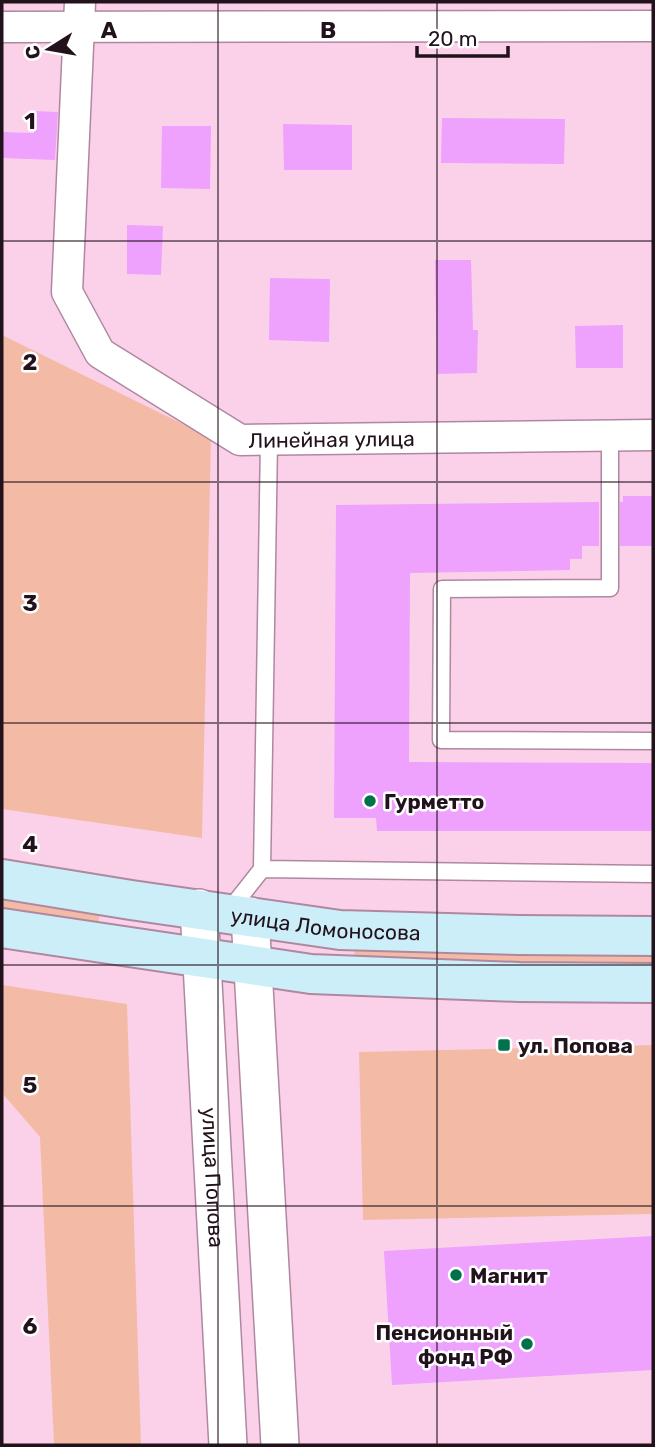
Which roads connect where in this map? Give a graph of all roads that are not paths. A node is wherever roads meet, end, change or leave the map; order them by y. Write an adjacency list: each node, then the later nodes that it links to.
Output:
1 (79, 15): 2 (street); 3 (street); 6 (street, Линейная улица)
2 (653, 26)
3 (2, 27)
4 (653, 435): 5 (street, Линейная улица)
5 (610, 436): 6 (street, Линейная улица); 7 (lane)
6 (270, 441): 8 (lane)
7 (653, 741)
8 (262, 869): 9 (lane); 11 (lane)
9 (653, 874)
10 (2, 878): 11 (main road, улица Ломоносова)
11 (226, 912): 13 (main road, улица Ломоносова); 14 (street, улица Попова); 15 (street)
12 (2, 928): 14 (main road)
13 (653, 936)
14 (202, 959): 15 (main road); 17 (street, улица Попова)
15 (254, 966): 16 (main road); 18 (street)
16 (653, 983)
17 (228, 1445)
18 (280, 1445)

